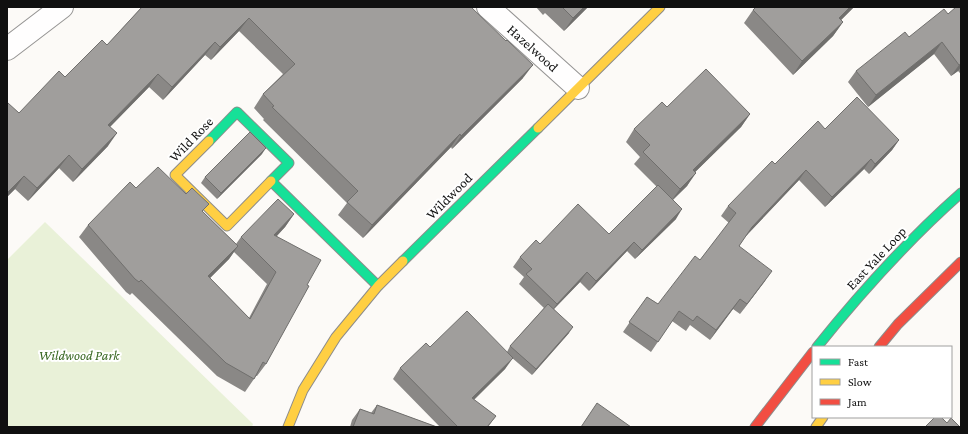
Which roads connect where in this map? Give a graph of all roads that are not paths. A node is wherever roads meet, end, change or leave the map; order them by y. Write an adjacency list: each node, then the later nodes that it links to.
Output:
1 (62, 7): 4 (street)
2 (488, 7): 5 (street, Hazelwood)
3 (660, 7): 5 (street, Wildwood)
4 (7, 49)
5 (578, 88): 9 (street, Wildwood)
6 (271, 181): 6 (street, Wild Rose); 9 (street)
7 (961, 193): 10 (street, East Yale Loop)
8 (961, 262): 11 (street)
9 (378, 286): 14 (street, Wildwood)
10 (818, 346)
11 (880, 346)
12 (812, 353): 15 (street)
13 (823, 418): 16 (street)
14 (288, 427)
15 (755, 427)
16 (816, 427)

